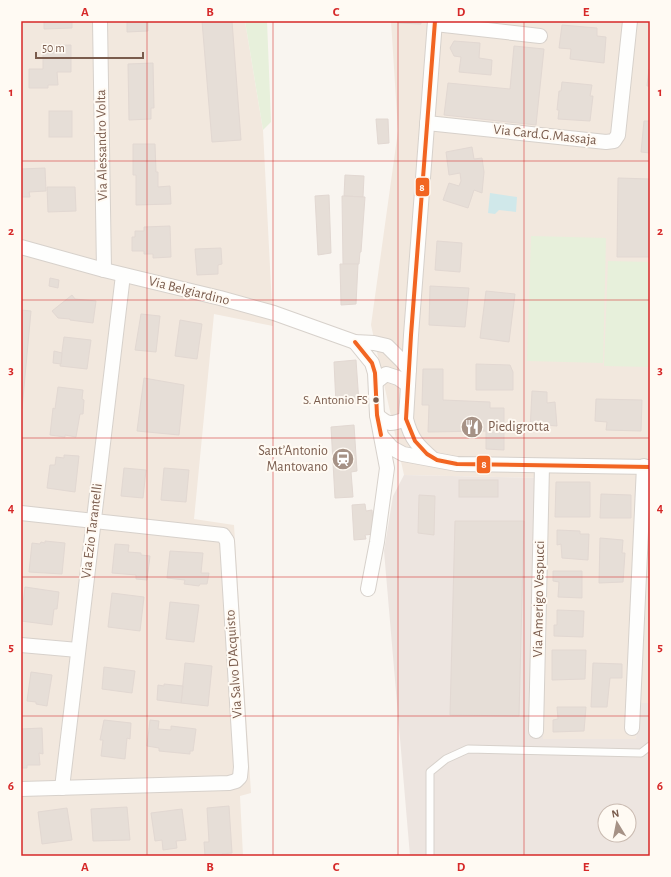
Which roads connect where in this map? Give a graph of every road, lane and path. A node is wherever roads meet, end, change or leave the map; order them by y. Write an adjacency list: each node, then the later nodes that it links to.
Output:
1 (100, 21): 7 (street, Via Alessandro Volta)
2 (630, 21): 5 (street, Via Card.G.Massaja)
3 (435, 22): 4 (street); 5 (street)
4 (540, 36)
5 (427, 123): 9 (street)
6 (21, 247): 7 (street, Via Belgiardino)
7 (104, 270): 8 (street, Via Belgiardino)
8 (123, 275): 10 (street, Via Belgiardino); 25 (street, Via Ezio Tarantelli)
9 (411, 335): 11 (street); 12 (street)
10 (354, 342): 11 (street); 13 (street)
11 (392, 351): 12 (street); 13 (street)
12 (409, 370): 14 (street)
13 (376, 382): 14 (street); 15 (street)
14 (408, 385): 16 (street)
15 (377, 415): 16 (street); 17 (street)
16 (406, 419): 18 (street)
17 (382, 437): 19 (street); 23 (street)
18 (414, 439): 19 (street); 20 (street)
19 (403, 454): 20 (street); 23 (street)
20 (433, 459): 21 (street)
21 (542, 466): 22 (street); 30 (street, Via Amerigo Vespucci)
22 (647, 467): 29 (street)
23 (387, 468): 26 (street)
24 (21, 513): 25 (street, Via Salvo D'Acquisto)
25 (94, 520): 28 (street, Via Ezio Tarantelli); 32 (street, Via Salvo D'Acquisto)
26 (368, 589)
27 (21, 645): 28 (street)
28 (78, 650): 32 (street, Via Ezio Tarantelli)
29 (632, 728)
30 (536, 731)
31 (650, 746): 34 (lane)
32 (62, 788): 33 (street, Via Salvo D'Acquisto)
33 (21, 789)
34 (430, 856)

